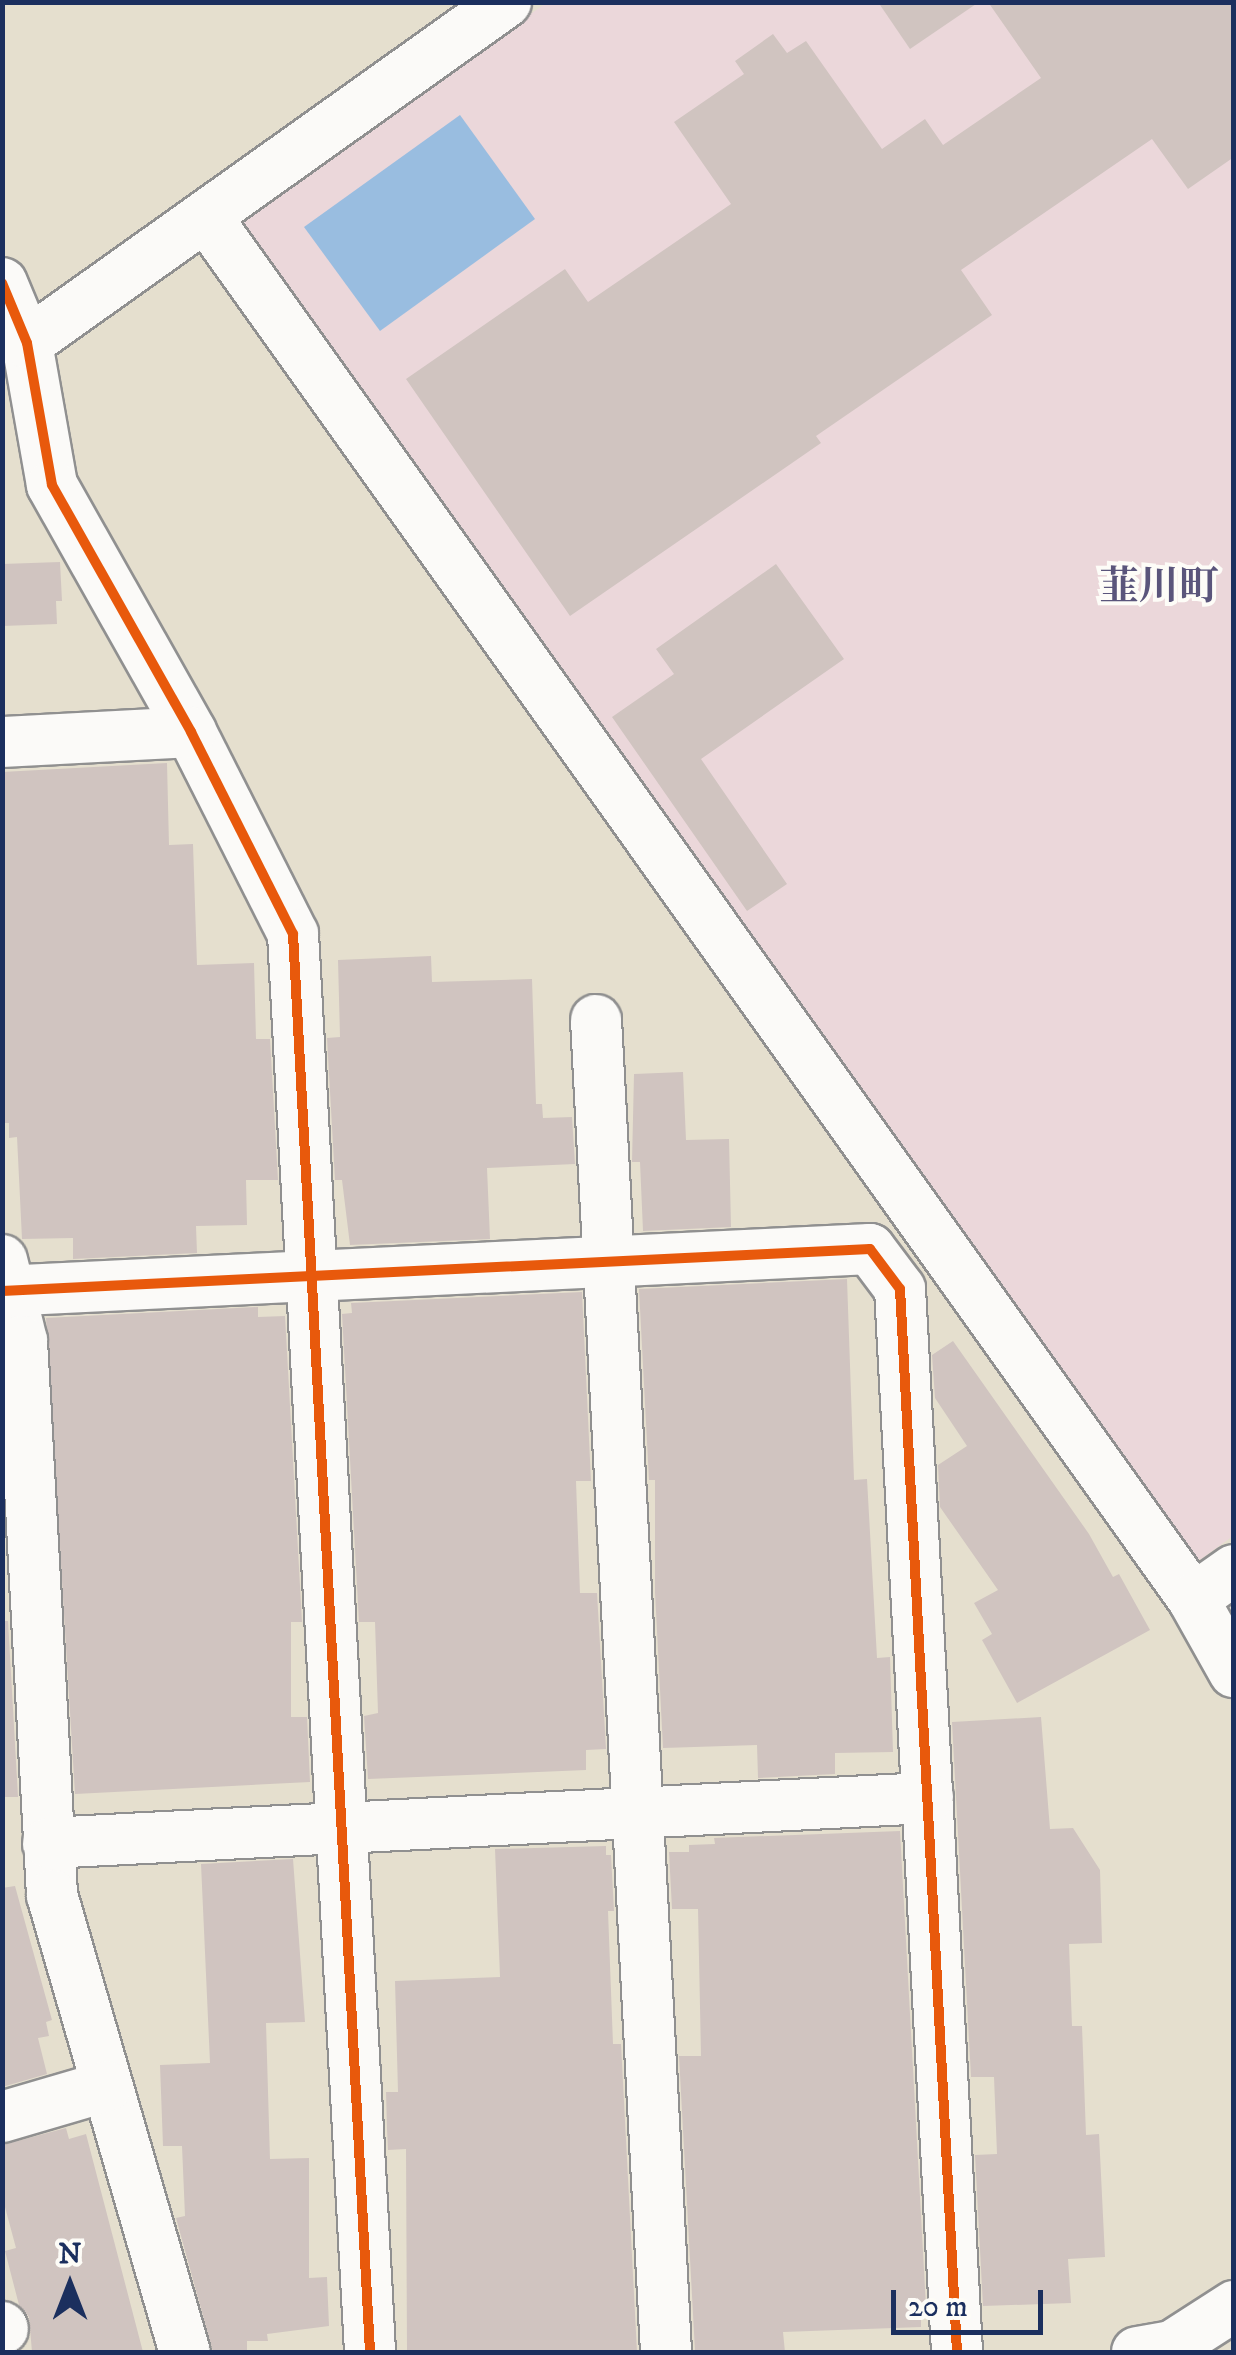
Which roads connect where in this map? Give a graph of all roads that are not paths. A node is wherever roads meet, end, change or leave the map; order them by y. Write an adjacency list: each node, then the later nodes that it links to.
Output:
1 (506, 2): 2 (street)
2 (206, 218): 4 (street); 12 (street)
3 (2, 284): 4 (street)
4 (27, 343): 5 (street)
5 (192, 732): 6 (street); 9 (street)
6 (2, 742)
7 (596, 1020): 8 (street)
8 (608, 1261): 9 (street); 14 (street); 15 (street)
9 (312, 1276): 10 (street); 16 (street)
10 (5, 1281): 17 (street)
11 (1234, 1570): 12 (street)
12 (1193, 1600): 13 (street)
13 (1234, 1672)
14 (928, 1798): 15 (street); 24 (street)
15 (638, 1812): 16 (street); 23 (street)
16 (341, 1828): 17 (street); 22 (street)
17 (48, 1843): 18 (street)
18 (106, 2086): 19 (street); 21 (street)
19 (2, 2117)
20 (1234, 2306): 25 (street)
21 (185, 2352)
22 (370, 2352)
23 (666, 2352)
24 (958, 2352)
25 (1137, 2352)

